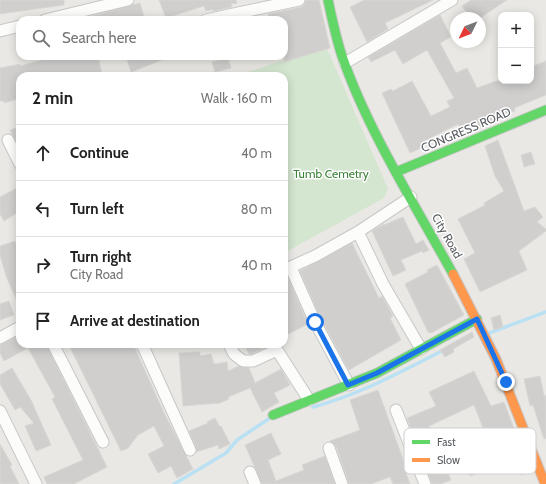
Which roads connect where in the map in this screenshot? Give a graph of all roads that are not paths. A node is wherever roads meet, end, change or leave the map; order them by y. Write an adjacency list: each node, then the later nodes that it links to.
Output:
1 (128, 0): 5 (street)
2 (299, 0): 6 (street)
3 (328, 0): 9 (main road, City Road)
4 (452, 0): 9 (street)
5 (62, 16)
6 (225, 16)
7 (16, 27): 8 (street)
8 (0, 31)
9 (345, 63): 13 (main road, City Road)
10 (546, 110): 13 (main road, CONGRESS ROAD)
11 (8, 140): 12 (street)
12 (16, 156)
13 (396, 172): 14 (main road, City Road)
14 (411, 197): 15 (street); 17 (main road, City Road)
15 (358, 232): 16 (street); 23 (street)
16 (288, 269): 24 (street)
17 (477, 319): 23 (main road); 29 (main road, City Road)
18 (16, 329): 19 (street)
19 (0, 338)
20 (55, 348): 31 (street)
21 (144, 348): 33 (street)
22 (231, 348): 25 (street)
23 (421, 349): 24 (main road)
24 (348, 385): 25 (main road)
25 (310, 400): 28 (main road)
26 (396, 410): 30 (street)
27 (0, 411): 38 (street)
28 (273, 415)
29 (524, 428)
30 (404, 430)
31 (103, 442)
32 (329, 448): 40 (street)
33 (190, 450)
34 (536, 459): 37 (main road, City Road)
35 (250, 472): 39 (street)
36 (421, 474): 41 (street)
37 (544, 479)
38 (36, 484)
39 (254, 484)
40 (342, 484)
41 (425, 484)

